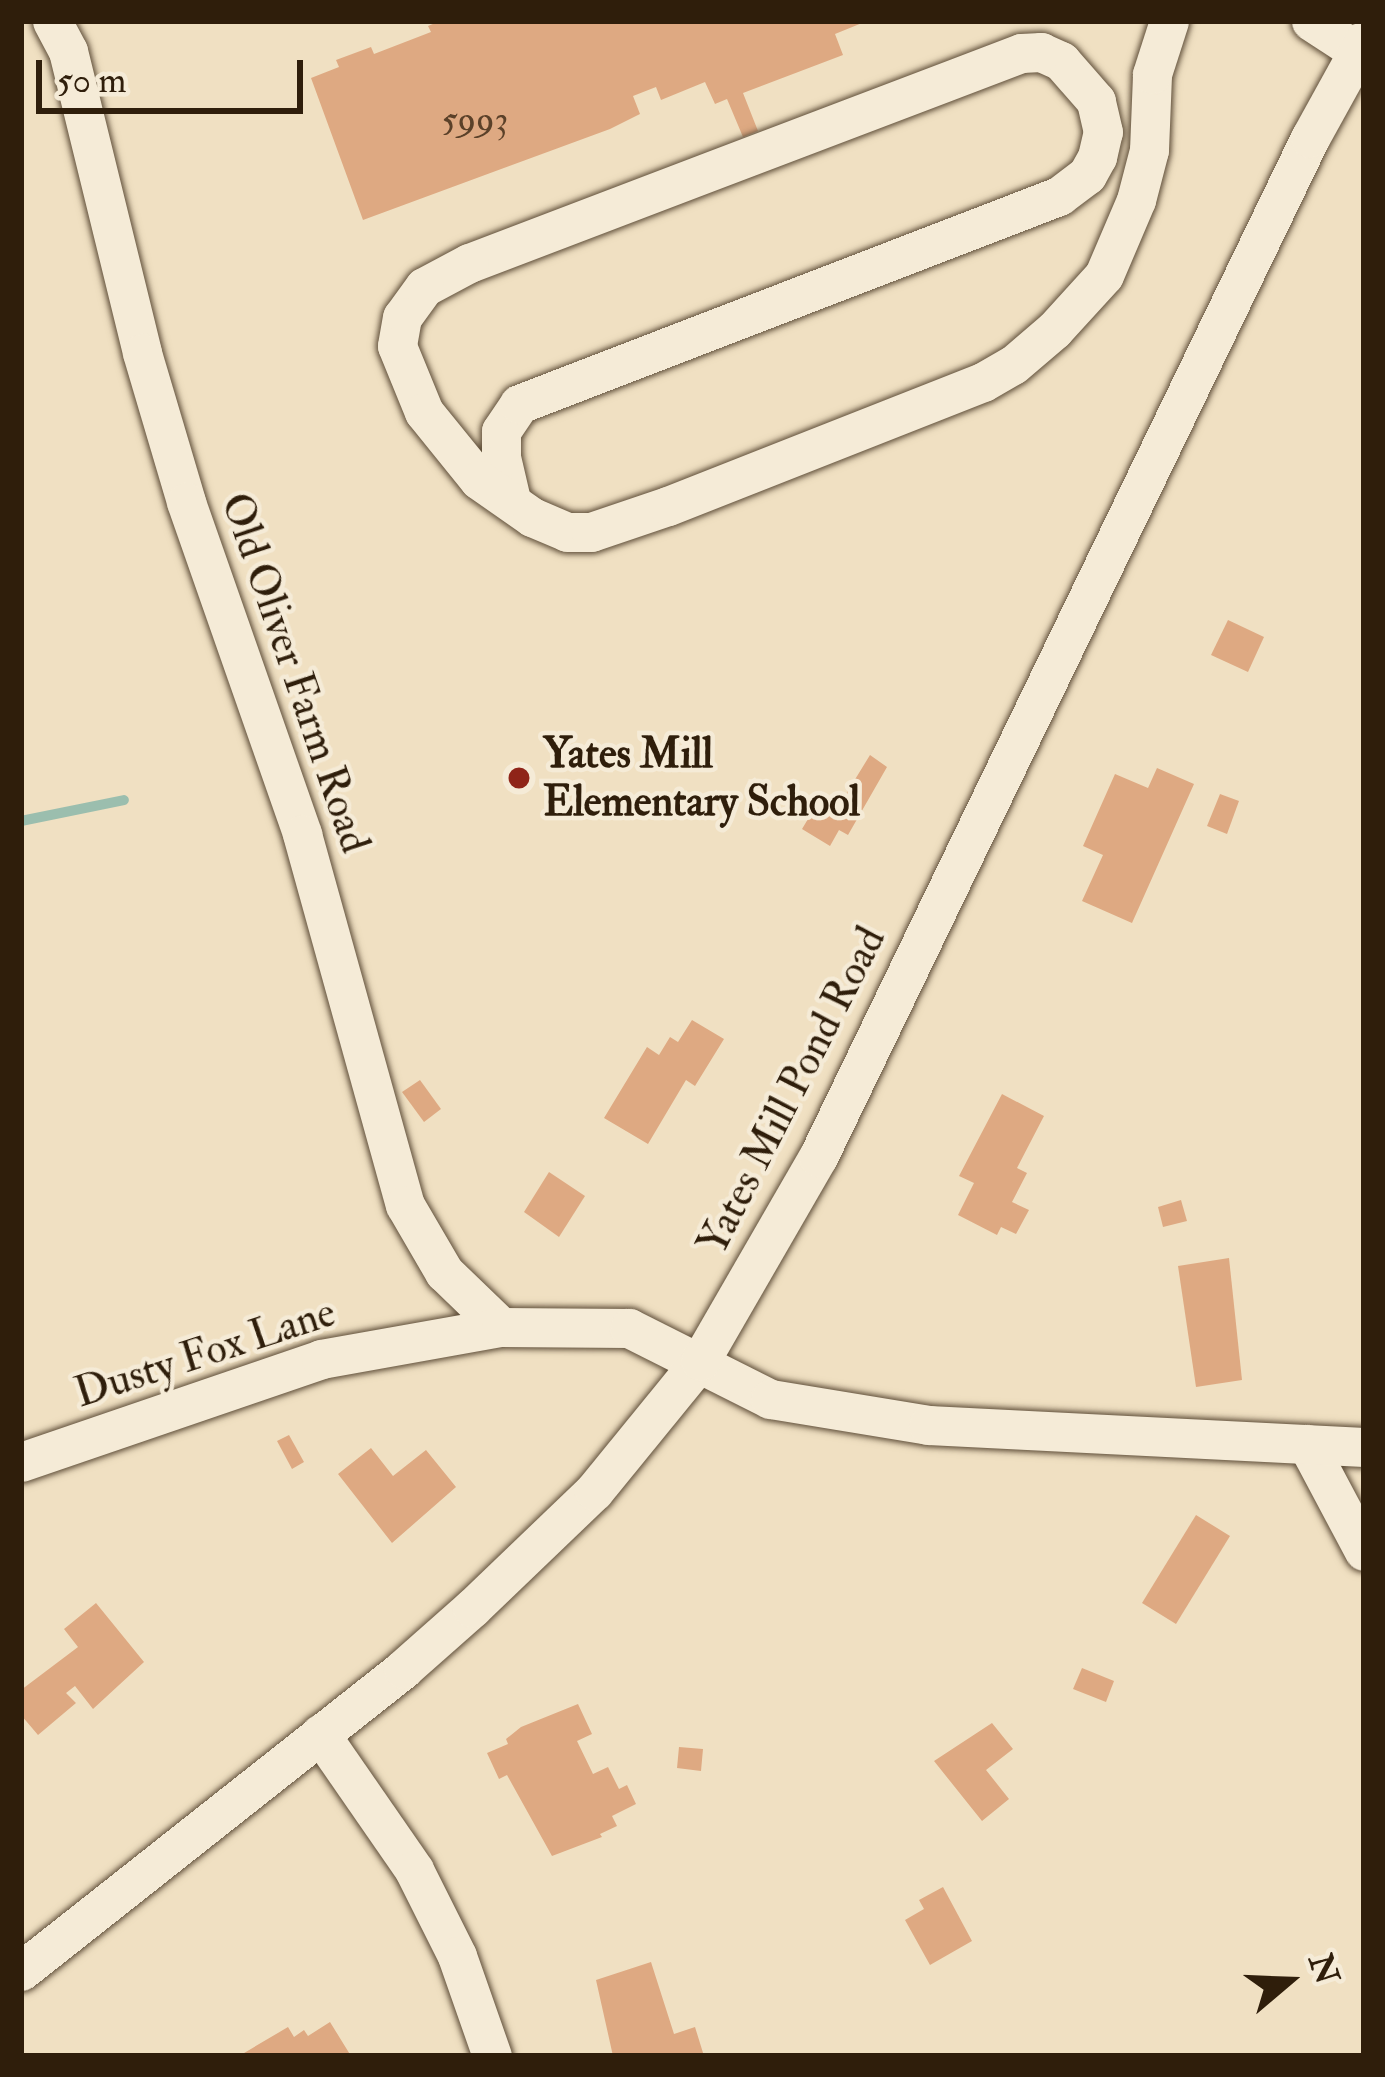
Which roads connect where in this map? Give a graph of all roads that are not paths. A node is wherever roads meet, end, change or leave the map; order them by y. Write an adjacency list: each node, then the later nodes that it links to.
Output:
1 (52, 21): 6 (street, Old Oliver Farm Road)
2 (1168, 21): 5 (street)
3 (1311, 21): 4 (street)
4 (1360, 45): 7 (street, Yates Mill Pond Road)
5 (512, 500): 5 (street)
6 (500, 1327): 7 (street, Dusty Fox Lane); 10 (street, Dusty Fox Lane)
7 (700, 1361): 8 (street, Dusty Fox Lane); 12 (street, Yates Mill Pond Road)
8 (1307, 1444): 9 (street, Dusty Fox Lane); 11 (street)
9 (1364, 1448)
10 (21, 1462)
11 (1364, 1551)
12 (320, 1734): 13 (street, Yates Mill Pond Road); 14 (street)
13 (21, 1971)
14 (492, 2056)

